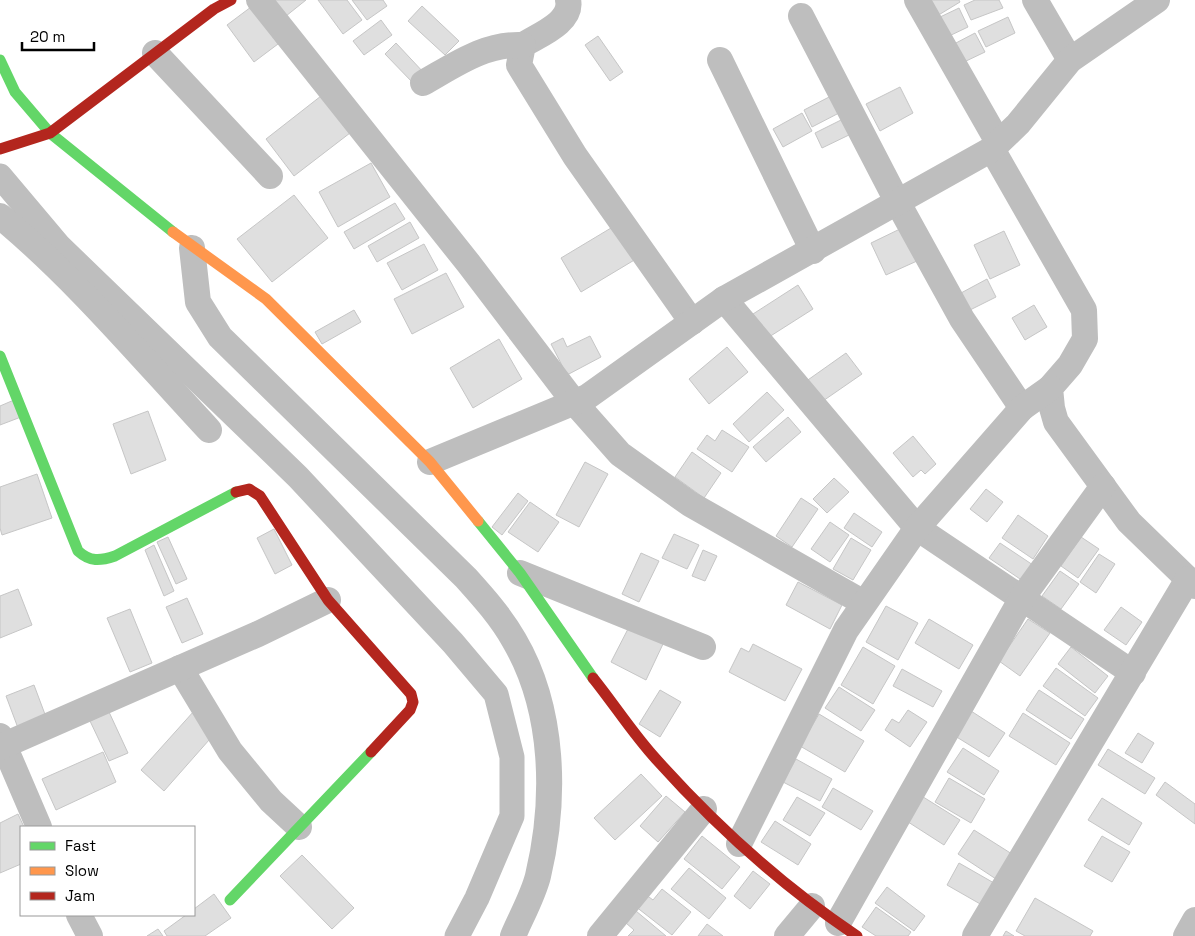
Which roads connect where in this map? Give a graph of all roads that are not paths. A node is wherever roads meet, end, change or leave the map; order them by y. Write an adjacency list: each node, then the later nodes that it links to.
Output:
1 (259, 0): 26 (street)
2 (568, 0): 8 (street)
3 (917, 0): 15 (street)
4 (1035, 0): 12 (street)
5 (1156, 0): 12 (street)
6 (217, 3): 9 (street)
7 (801, 16): 18 (street)
8 (523, 45): 13 (street); 23 (street)
9 (155, 53): 14 (street); 17 (street)
10 (0, 60): 14 (street)
11 (720, 60): 21 (street)
12 (1070, 60): 15 (street)
13 (423, 83)
14 (50, 134): 16 (street); 20 (street)
15 (995, 146): 18 (street); 25 (street)
16 (0, 149)
17 (270, 176)
18 (898, 203): 21 (street); 27 (street)
19 (0, 216): 28 (street)
20 (192, 248): 29 (street); 51 (street)
21 (813, 251): 22 (street)
22 (724, 299): 23 (street); 31 (street)
23 (692, 322): 26 (street)
24 (0, 356): 35 (street)
25 (1050, 388): 27 (street); 30 (street)
26 (574, 402): 29 (street); 36 (street)
27 (1022, 408): 31 (street)
28 (209, 430)
29 (430, 462): 32 (street)
30 (1103, 486): 33 (street); 34 (street)
31 (917, 528): 34 (street); 36 (street)
32 (520, 573): 37 (street); 41 (street)
33 (1192, 583): 39 (street)
34 (1022, 598): 39 (street); 49 (street)
35 (328, 600): 38 (street); 43 (street)
36 (864, 603): 44 (street)
37 (703, 648)
38 (180, 668): 40 (street); 43 (street)
39 (1133, 673): 54 (street)
40 (1, 743): 42 (street)
41 (704, 809): 44 (street); 52 (street)
42 (39, 826)
43 (299, 826): 45 (street)
44 (739, 844): 46 (street)
45 (230, 900)
46 (812, 906): 49 (street); 53 (street)
47 (80, 916): 50 (street)
48 (1195, 920): 55 (street)
49 (848, 929)
50 (90, 936)
51 (513, 936)
52 (600, 936)
53 (787, 936)
54 (975, 936)
55 (1186, 936)

